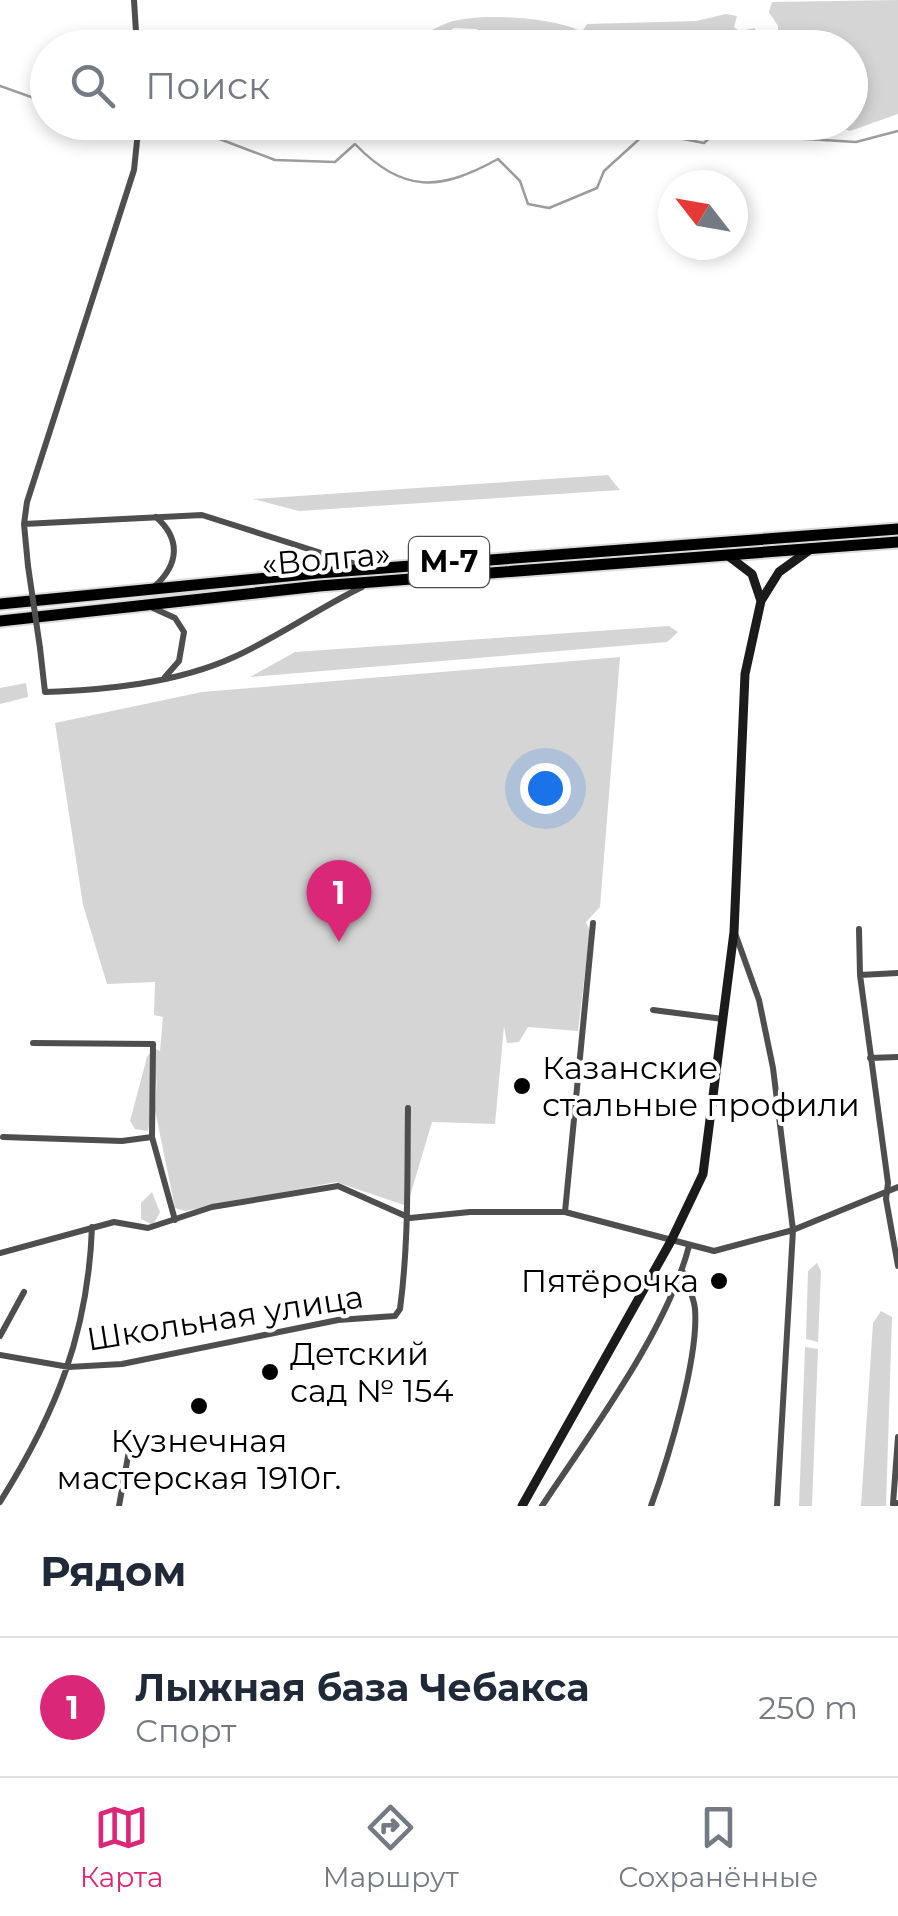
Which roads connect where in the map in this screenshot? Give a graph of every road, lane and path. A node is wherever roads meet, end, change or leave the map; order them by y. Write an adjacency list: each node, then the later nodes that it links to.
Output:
1 (134, 0): 2 (street)
2 (136, 30)
3 (137, 140): 5 (street)
4 (155, 516): 5 (street); 10 (street); 11 (street)
5 (24, 524): 16 (street, bridge)
6 (898, 529): 10 (highway, «Волга» / М-7)
7 (898, 542): 8 (highway, «Волга» / М-7)
8 (811, 550): 9 (highway, «Волга» / М-7); 12 (street)
9 (727, 555): 10 (highway, «Волга» / М-7); 12 (street)
10 (372, 575): 11 (highway, «Волга» / М-7); 14 (highway, «Волга» / М-7); 16 (street)
11 (153, 588): 13 (highway, «Волга» / М-7)
12 (761, 601): 19 (street)
13 (0, 604)
14 (142, 606): 15 (highway, «Волга» / М-7); 16 (street)
15 (0, 621)
16 (164, 679)
17 (593, 923): 32 (street)
18 (858, 929): 21 (street)
19 (734, 932): 23 (street); 36 (street)
20 (898, 973): 21 (street)
21 (860, 975): 26 (street)
22 (652, 1010): 23 (street)
23 (724, 1019): 37 (street)
24 (33, 1043): 29 (street)
25 (898, 1057): 26 (street)
26 (870, 1058): 31 (street)
27 (408, 1108): 33 (street)
28 (3, 1137): 29 (street)
29 (152, 1138): 34 (street)
30 (898, 1187): 31 (street)
31 (886, 1191): 36 (street); 39 (street)
32 (565, 1212): 33 (street); 37 (street)
33 (410, 1218): 34 (street); 46 (street, Школьная улица)
34 (174, 1220): 35 (street)
35 (92, 1226): 40 (street); 46 (street)
36 (792, 1230): 38 (street); 55 (street)
37 (672, 1241): 38 (street); 52 (street)
38 (690, 1246): 42 (street)
39 (898, 1250): 41 (street)
40 (0, 1253)
41 (898, 1266)
42 (683, 1271): 53 (street); 54 (street)
43 (24, 1292): 44 (street)
44 (0, 1336)
45 (0, 1355): 46 (street, Школьная улица)
46 (69, 1366): 49 (street)
47 (898, 1437): 50 (street)
48 (129, 1451): 51 (street)
49 (0, 1502)
50 (895, 1504)
51 (118, 1506)
52 (522, 1506)
53 (542, 1506)
54 (650, 1506)
55 (778, 1506)

